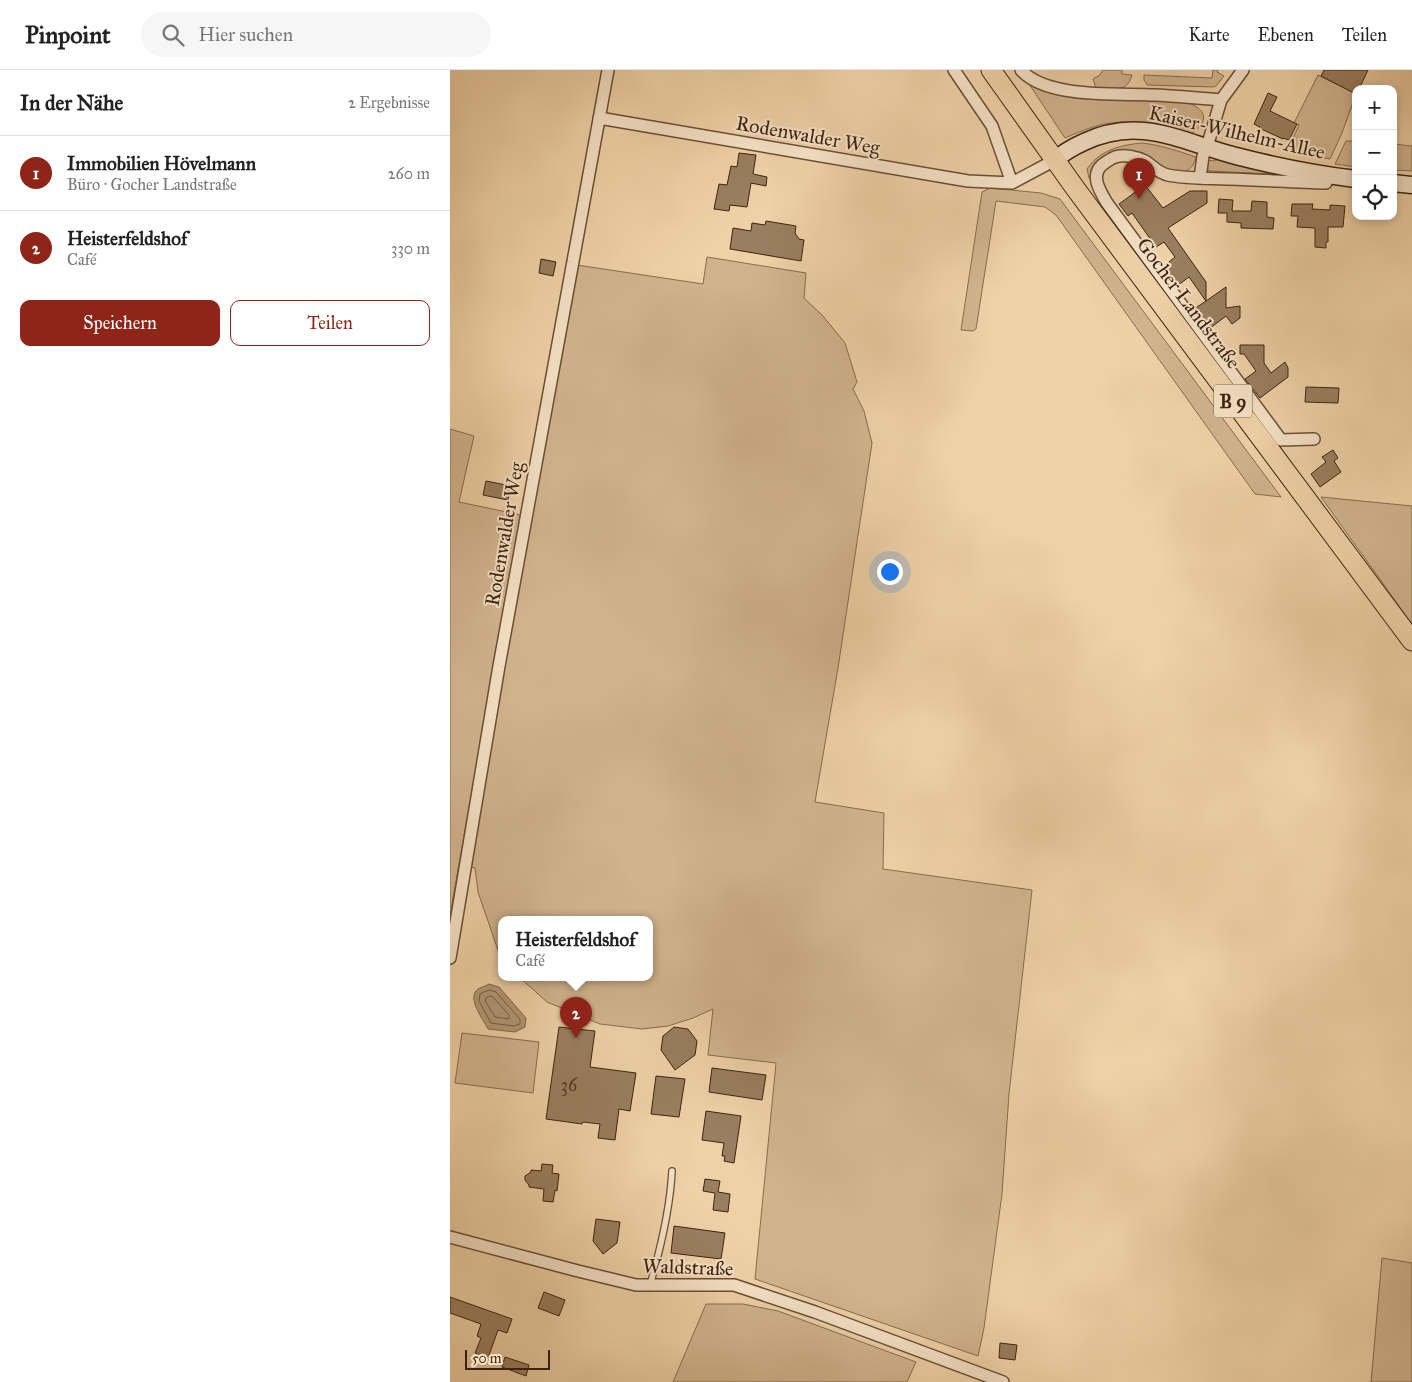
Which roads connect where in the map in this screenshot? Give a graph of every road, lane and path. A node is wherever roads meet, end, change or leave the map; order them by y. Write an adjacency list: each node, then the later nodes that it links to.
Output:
1 (608, 70): 7 (street, Rodenwalder Weg)
2 (954, 70): 12 (street)
3 (992, 70): 9 (main road, Gocher Landstraße / B 9)
4 (1021, 70): 6 (street)
5 (1243, 70): 6 (street)
6 (1220, 100): 8 (street)
7 (599, 118): 12 (street, Rodenwalder Weg); 18 (street, Rodenwalder Weg)
8 (1206, 147): 9 (street, Kaiser-Wilhelm-Allee); 10 (street); 11 (street, Kaiser-Wilhelm-Allee)
9 (1055, 160): 12 (street); 17 (main road, Gocher Landstraße / B 9)
10 (1200, 178): 13 (street, Gocher Landstraße); 16 (street, Gocher Landstraße)
11 (1352, 178)
12 (1012, 183)
13 (1326, 183)
14 (1397, 183): 15 (street)
15 (1412, 185)
16 (1314, 439)
17 (1412, 641)
18 (450, 958)
19 (672, 1171): 21 (lane)
20 (450, 1237): 21 (street, Waldstraße)
21 (650, 1285): 22 (street, Waldstraße)
22 (1003, 1382)

